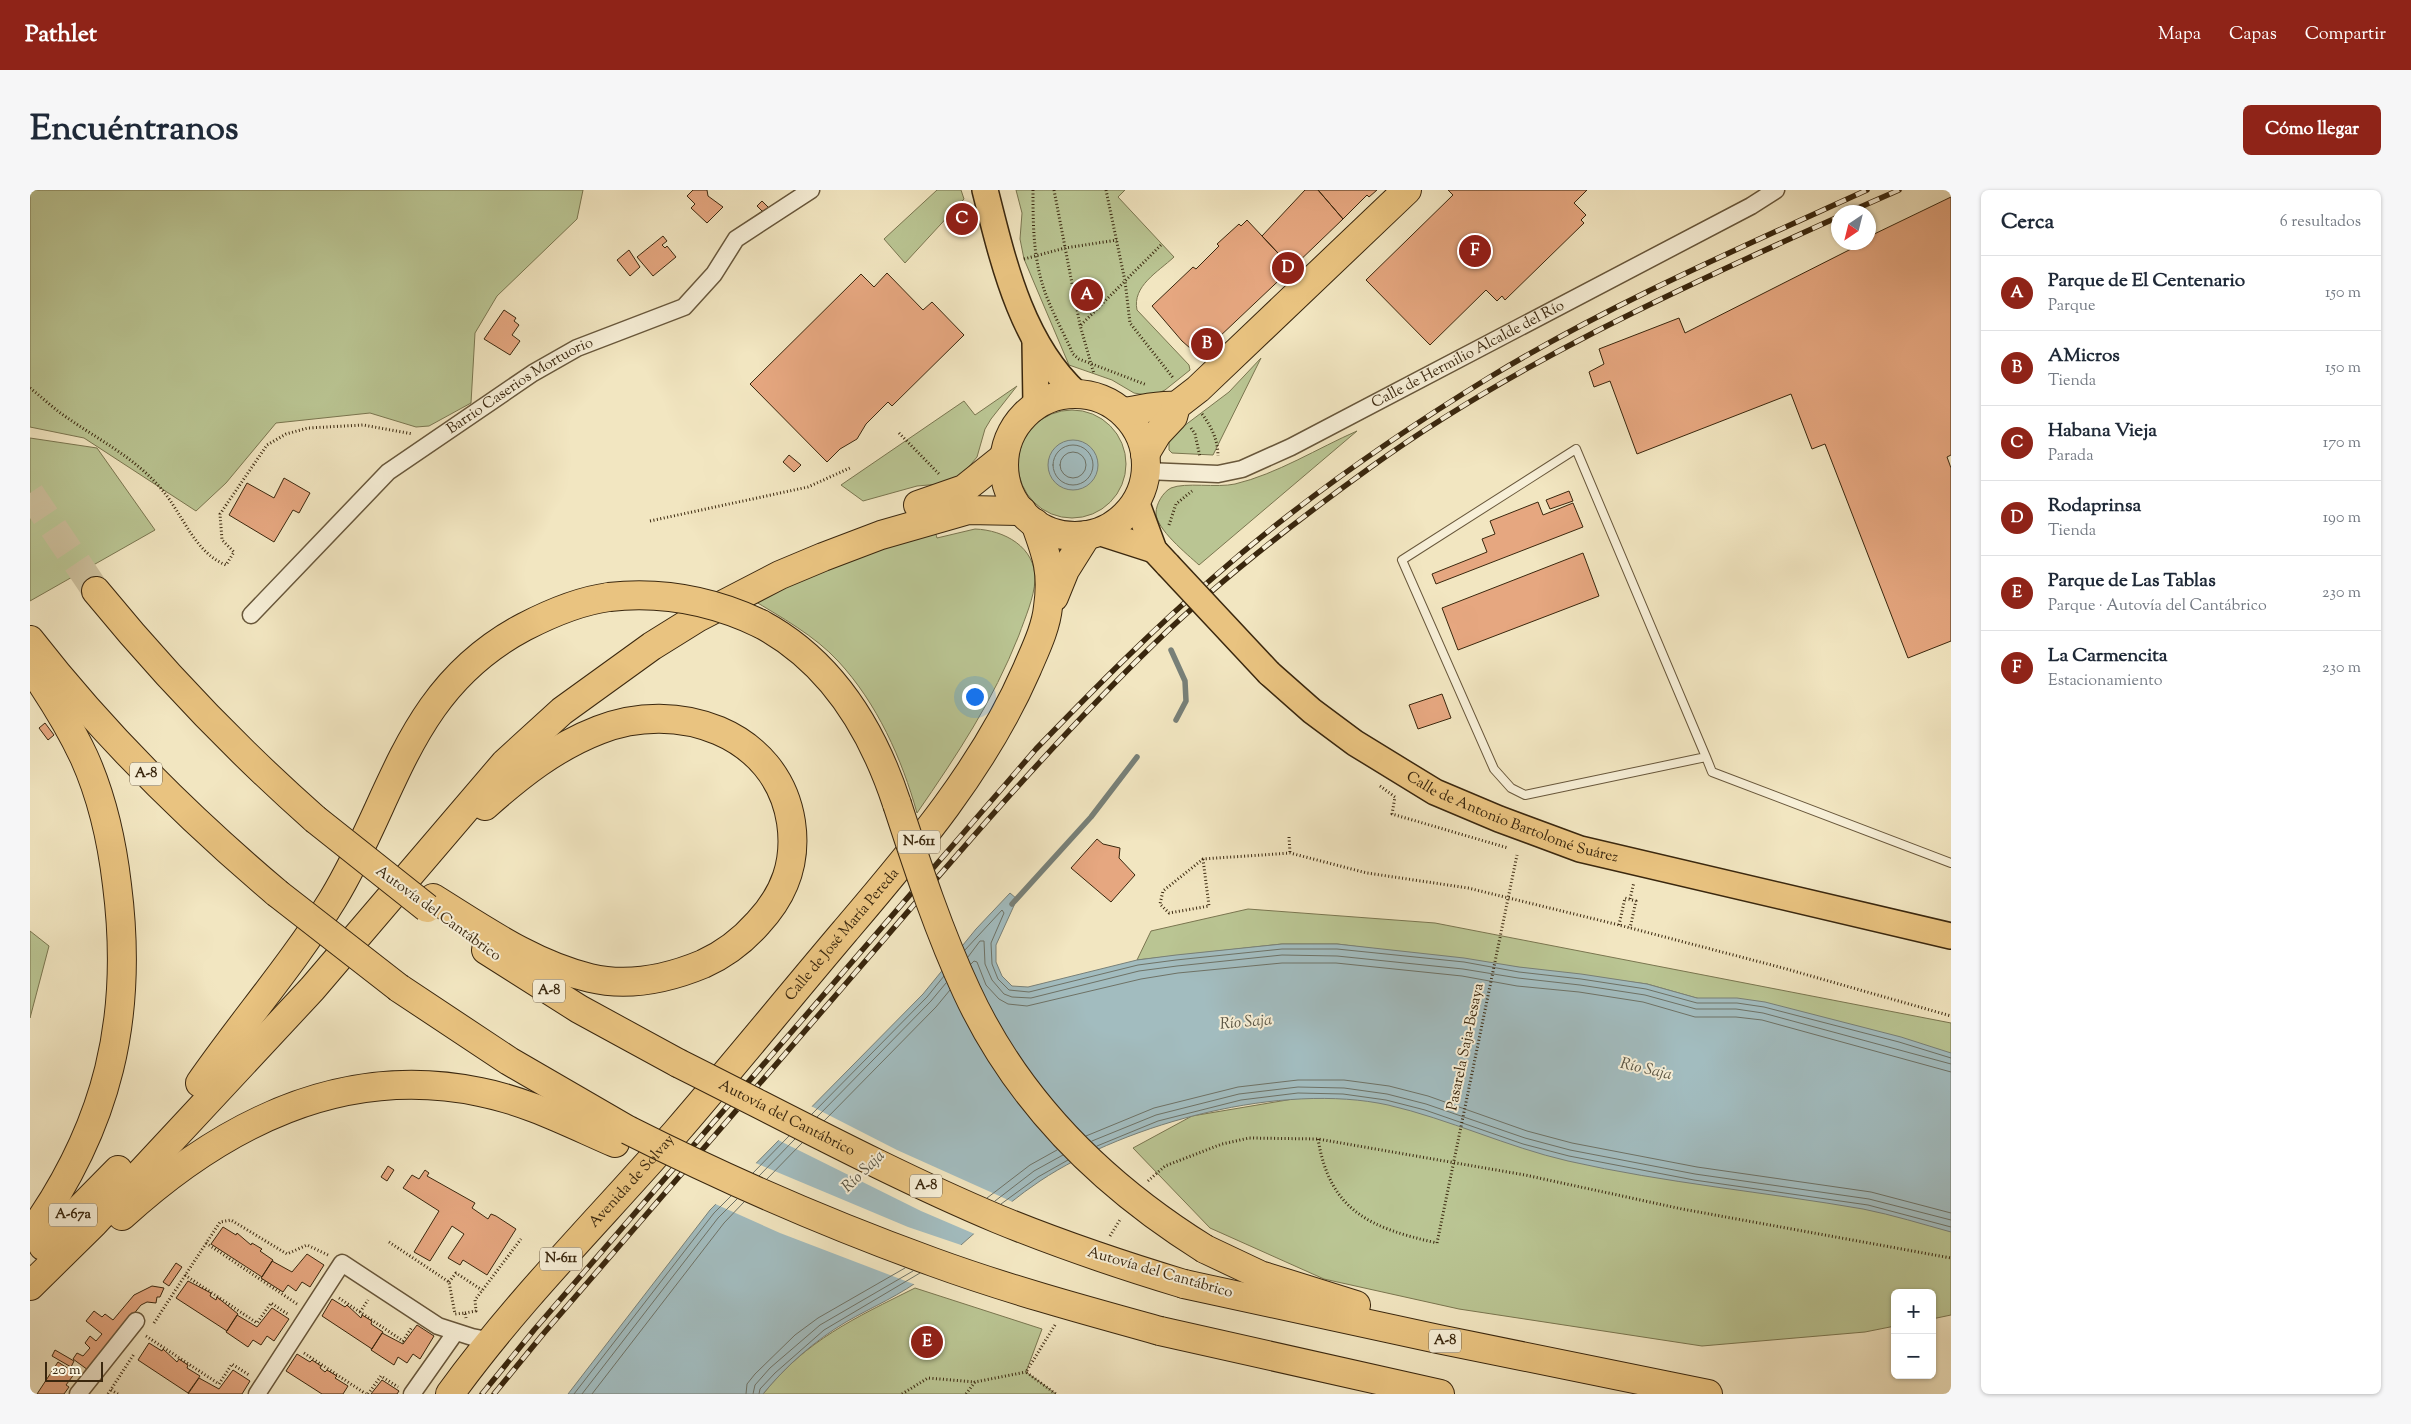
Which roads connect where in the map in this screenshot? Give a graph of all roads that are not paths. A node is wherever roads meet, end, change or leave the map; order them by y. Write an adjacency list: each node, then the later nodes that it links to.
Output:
1 (811, 190): 18 (street, Barrio Caserios Mortuorio)
2 (985, 190): 5 (main road)
3 (1407, 190): 7 (highway, N-611)
4 (1776, 190): 11 (street, Calle de Hermilio Alcalde del Río)
5 (1035, 342): 6 (main road); 8 (main road)
6 (1086, 384): 8 (highway, N-611); 9 (highway, N-611)
7 (1184, 400): 9 (highway); 11 (highway, N-611)
8 (1036, 405): 10 (highway, N-611)
9 (1122, 412): 11 (highway, N-611)
10 (1004, 457): 13 (highway, N-611); 26 (highway)
11 (1145, 462): 12 (highway, N-611)
12 (1136, 501): 14 (highway, N-611); 15 (main road, Calle de Antonio Bartolomé Suárez)
13 (1028, 517): 14 (highway); 17 (highway, Calle de José María Pereda / N-611); 23 (highway)
14 (1092, 533): 15 (main road, Calle de Antonio Bartolomé Suárez); 17 (highway, Calle de José María Pereda / N-611)
15 (1161, 558): 25 (main road, Calle de Antonio Bartolomé Suárez, bridge)
16 (96, 591): 24 (highway, Autovía del Cantábrico / A-8, bridge)
17 (1048, 608): 27 (highway, Calle de José María Pereda / N-611)
18 (251, 615)
19 (30, 640): 28 (highway, A-8, bridge)
20 (30, 666): 29 (highway)
21 (1706, 757): 21 (lane); 22 (lane)
22 (1951, 864)
23 (414, 871): 24 (highway); 31 (highway, A-67a)
24 (430, 903): 43 (highway, Autovía del Cantábrico / A-8, bridge)
25 (1951, 936)
26 (200, 1083): 30 (highway, A-67a); 44 (highway, bridge)
27 (678, 1130): 36 (highway, Avenida de Solvay / N-611)
28 (622, 1136): 32 (highway); 34 (highway, bridge)
29 (30, 1235)
30 (30, 1260)
31 (30, 1286)
32 (30, 1299)
33 (136, 1321): 39 (street)
34 (1160, 1331): 41 (highway); 42 (highway)
35 (456, 1333): 36 (street); 37 (street); 38 (street)
36 (492, 1341): 40 (highway, Avenida de Solvay / N-611)
37 (260, 1389)
38 (407, 1392)
39 (78, 1394)
40 (450, 1394)
41 (1359, 1394)
42 (1440, 1394)
43 (1708, 1394)
44 (1718, 1394)

